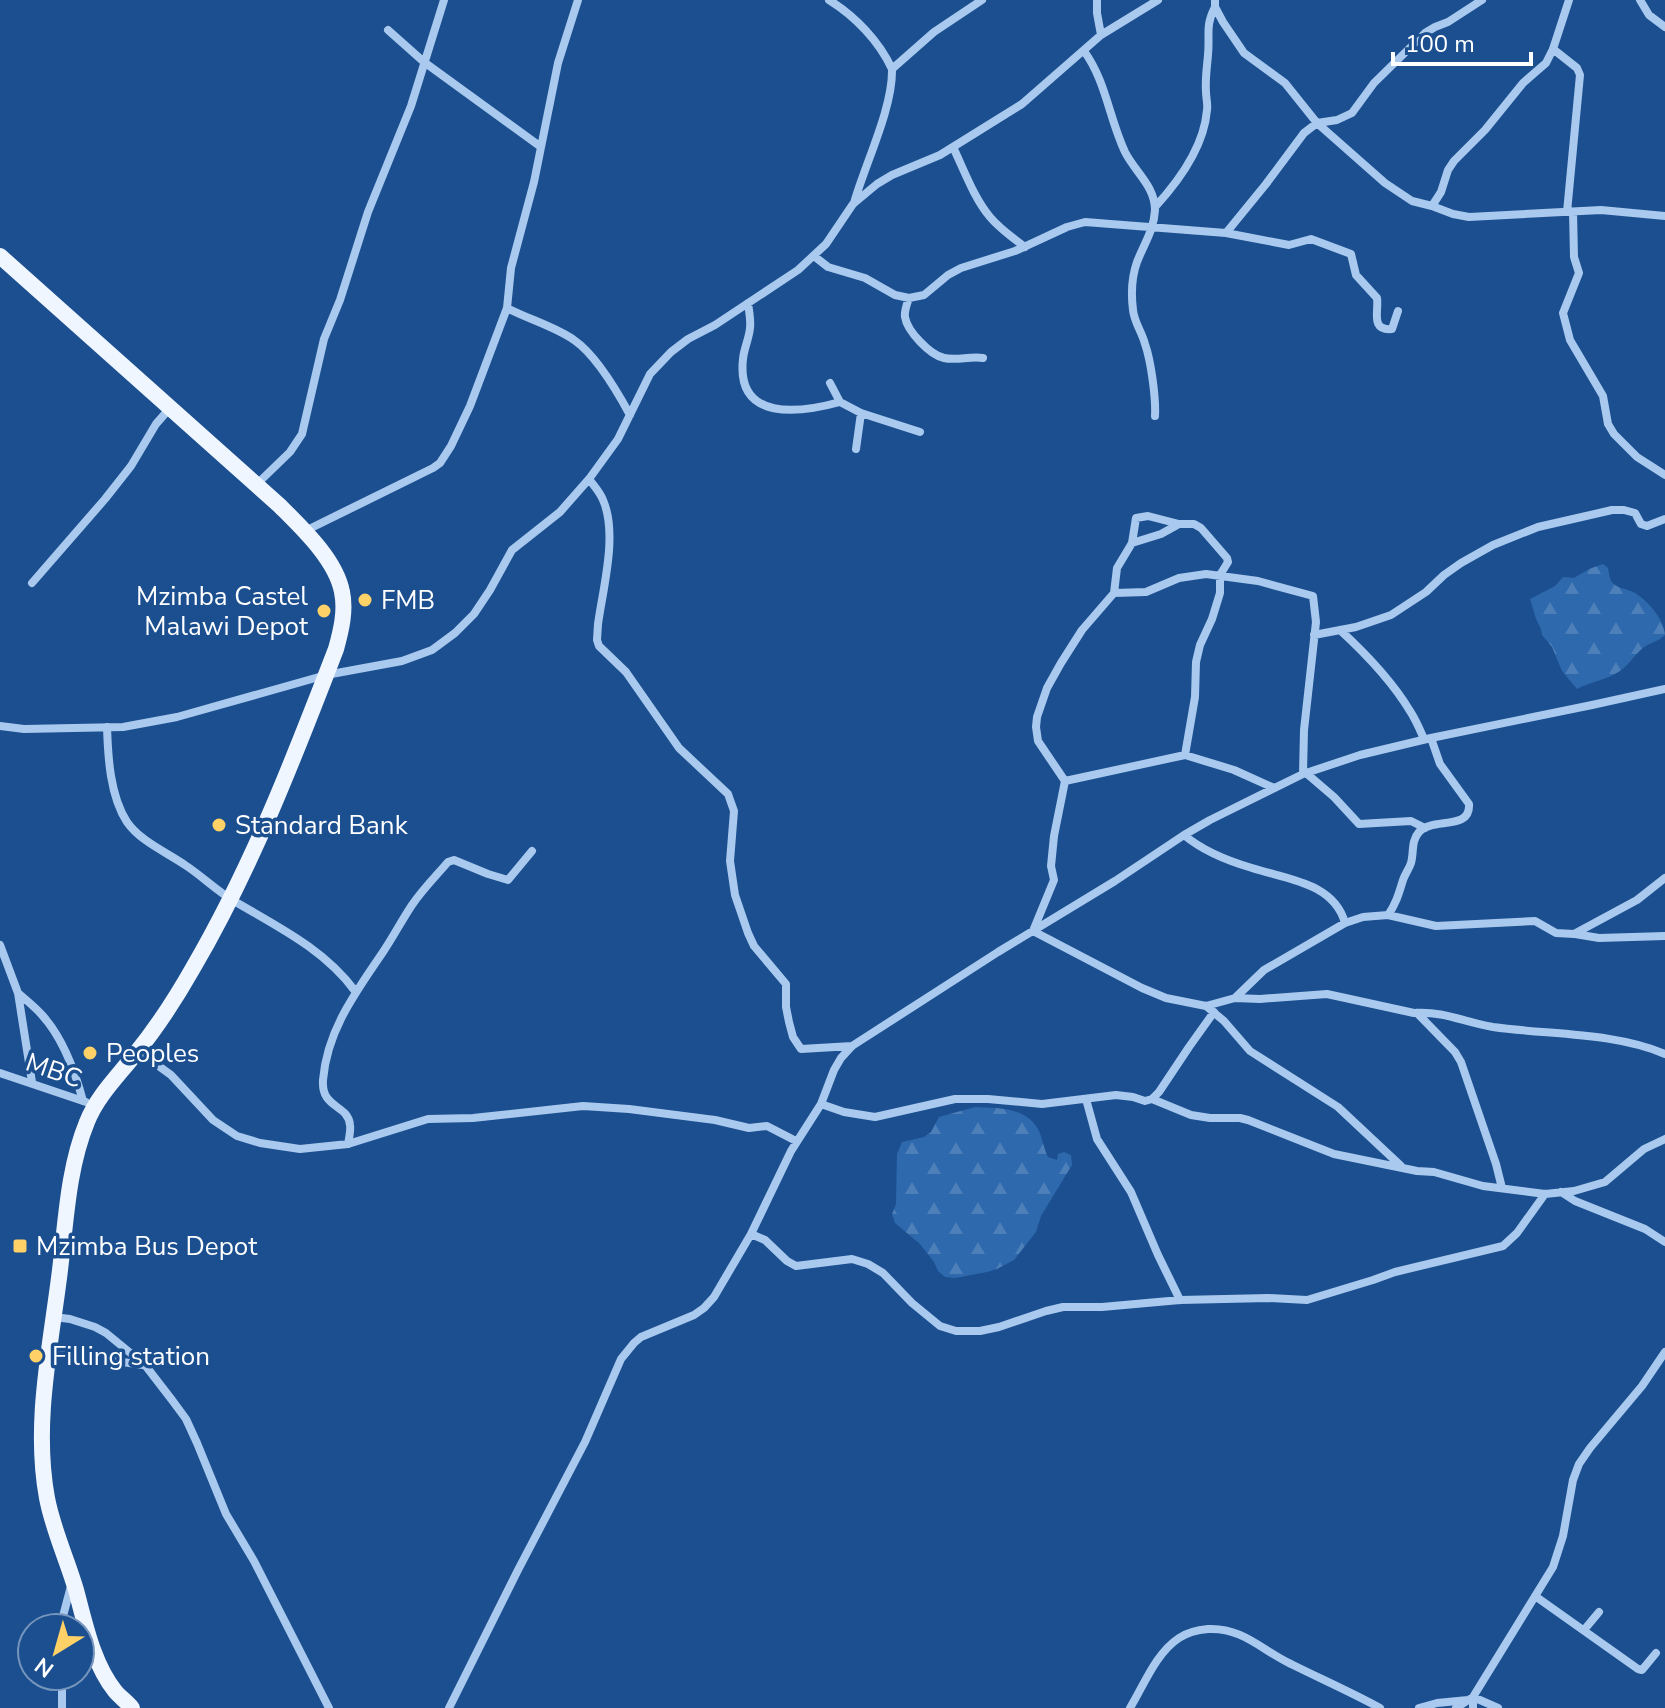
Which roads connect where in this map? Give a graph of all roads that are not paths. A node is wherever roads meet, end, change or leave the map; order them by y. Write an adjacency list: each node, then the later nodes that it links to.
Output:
1 (444, 0): 16 (street)
2 (578, 0): 19 (street)
3 (829, 0): 17 (street)
4 (982, 0): 17 (street)
5 (1097, 0): 13 (street)
6 (1158, 0): 13 (street)
7 (1482, 0): 18 (street)
8 (1569, 0): 14 (street)
9 (1640, 0): 11 (street)
10 (1215, 3): 18 (street); 23 (street)
11 (1665, 27)
12 (388, 30): 16 (street)
13 (1101, 35): 15 (street)
14 (1553, 49): 22 (street); 24 (street)
15 (1084, 51): 20 (street); 23 (street)
16 (424, 62): 19 (street); 46 (street)
17 (892, 69): 21 (street)
18 (1317, 123): 22 (street); 27 (street)
19 (541, 147): 33 (street)
20 (953, 147): 21 (street); 28 (street)
21 (853, 204): 30 (street)
22 (1432, 206): 24 (street)
23 (1155, 207): 26 (street)
24 (1570, 212): 25 (street); 44 (street)
25 (1665, 216)
26 (1153, 227): 27 (street); 28 (street); 41 (street)
27 (1226, 233): 34 (street)
28 (1025, 247): 31 (street)
29 (0, 256): 38 (main road)
30 (814, 256): 31 (street); 32 (street)
31 (909, 298): 35 (street)
32 (748, 303): 37 (street); 40 (street)
33 (507, 308): 40 (street); 49 (street)
34 (1398, 311)
35 (983, 358)
36 (830, 383): 37 (street)
37 (840, 402): 39 (street)
38 (170, 408): 46 (main road); 52 (street)
39 (861, 413): 42 (street); 43 (street)
40 (630, 415): 45 (street)
41 (1155, 416)
42 (920, 432)
43 (856, 449)
44 (1665, 475)
45 (589, 479): 56 (street); 81 (street)
46 (257, 484): 49 (main road)
47 (1665, 519): 54 (street)
48 (1179, 524): 50 (street); 50 (street); 51 (street)
49 (305, 531): 56 (main road)
50 (1132, 543): 53 (street)
51 (1220, 575): 53 (street); 55 (street); 61 (street)
52 (32, 583)
53 (1114, 593): 63 (street)
54 (1340, 630): 55 (street); 60 (street)
55 (1314, 635): 62 (street)
56 (326, 675): 59 (street); 69 (main road)
57 (1665, 689): 60 (street)
58 (0, 726): 59 (street)
59 (107, 727): 69 (street)
60 (1427, 739): 62 (street); 65 (street)
61 (1185, 755): 63 (street); 64 (street)
62 (1304, 774): 64 (street); 65 (street)
63 (1065, 781): 72 (street)
64 (1274, 788): 66 (street)
65 (1425, 828): 70 (street)
66 (1184, 835): 71 (street); 72 (street)
67 (532, 851): 76 (street)
68 (1665, 878): 73 (street)
69 (231, 899): 76 (street); 82 (main road)
70 (1388, 915): 71 (street); 73 (street)
71 (1345, 923): 78 (street)
72 (1033, 931): 79 (street); 81 (street)
73 (1574, 934): 74 (street)
74 (1665, 936)
75 (0, 945): 77 (street)
76 (355, 991): 92 (street)
77 (18, 993): 85 (street); 88 (street)
78 (1235, 998): 79 (street); 80 (street)
79 (1210, 1009): 87 (street); 93 (street)
80 (1417, 1013): 83 (street); 94 (street)
81 (852, 1046): 89 (street)
82 (138, 1051): 88 (main road); 92 (street)
83 (1665, 1054)
84 (0, 1073): 85 (street, MBC)
85 (32, 1082): 88 (street, MBC)
86 (1086, 1099): 87 (street); 89 (street); 99 (street)
87 (1152, 1099): 93 (street)
88 (89, 1103): 100 (main road)
89 (821, 1104): 91 (street)
90 (1665, 1139): 95 (street)
91 (796, 1141): 92 (street); 97 (street)
92 (348, 1144)
93 (1401, 1167): 94 (street)
94 (1502, 1188): 96 (street)
95 (1561, 1192): 96 (street); 98 (street)
96 (1545, 1194): 99 (street)
97 (751, 1234): 99 (street); 113 (street)
98 (1665, 1242)
99 (1180, 1300)
100 (54, 1317): 101 (main road); 103 (street)
101 (50, 1347): 103 (street); 104 (main road)
102 (1665, 1352): 105 (street)
103 (145, 1365): 112 (street)
104 (73, 1580): 106 (street); 111 (main road)
105 (1535, 1596): 108 (street); 110 (street)
106 (64, 1612)
107 (1599, 1612): 108 (street)
108 (1584, 1630): 109 (street)
109 (1656, 1653)
110 (1471, 1701): 116 (street); 117 (street); 118 (street)
111 (132, 1708)
112 (329, 1708)
113 (449, 1708)
114 (1130, 1708): 115 (street)
115 (1380, 1708)
116 (1419, 1708)
117 (1456, 1708)
118 (1498, 1708)

